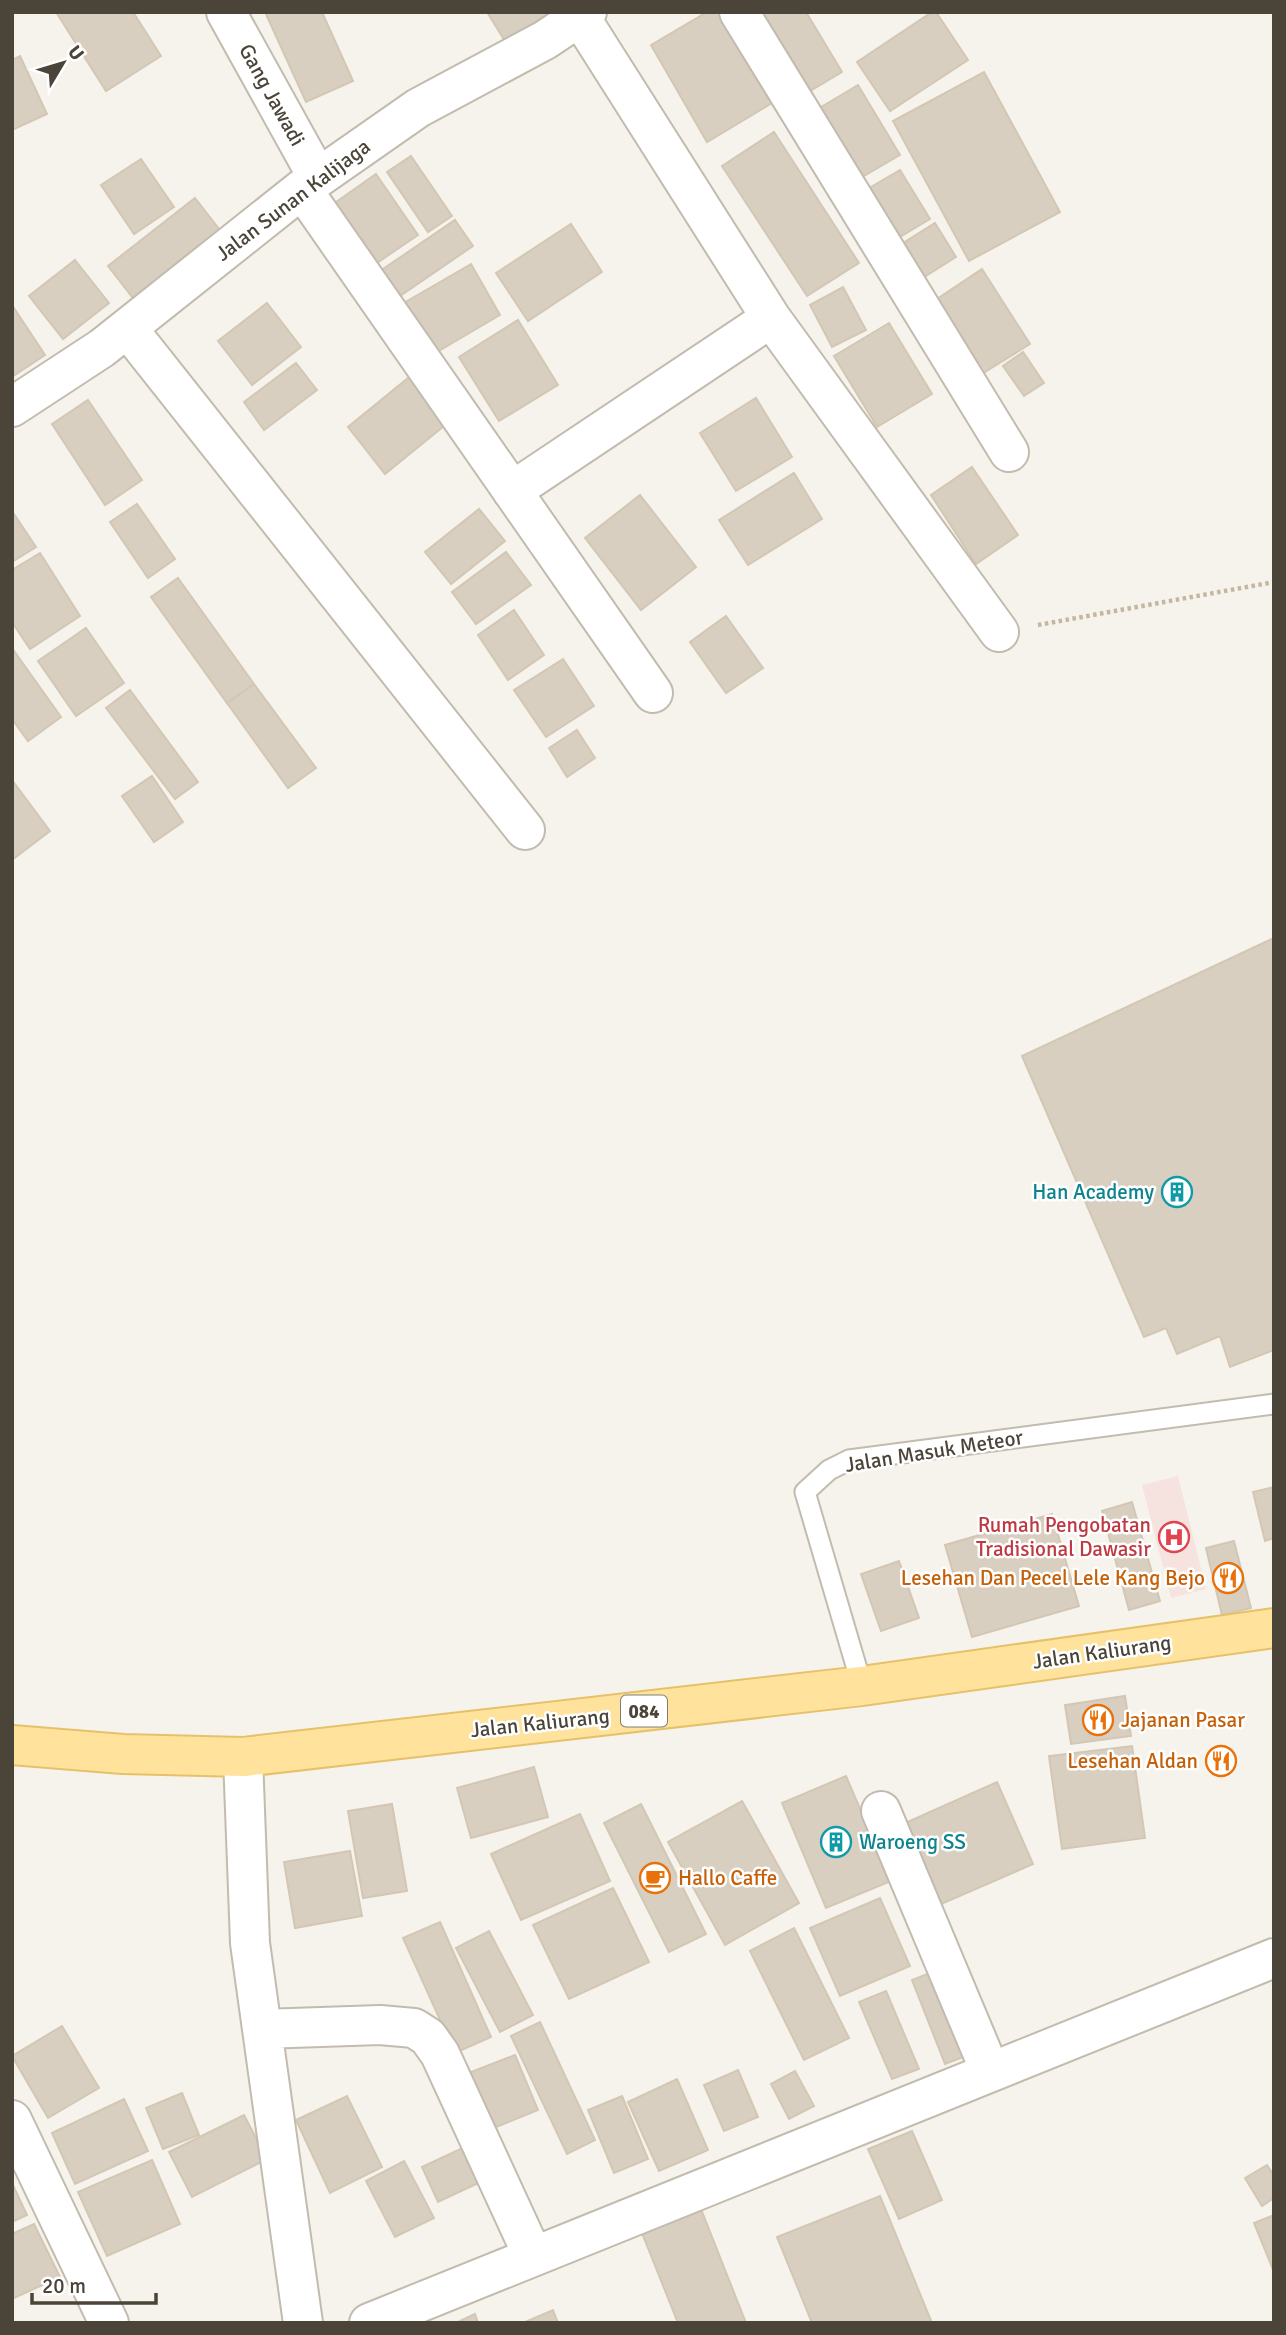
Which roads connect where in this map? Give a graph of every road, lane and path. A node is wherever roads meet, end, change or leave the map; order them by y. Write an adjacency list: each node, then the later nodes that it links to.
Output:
1 (226, 12): 4 (street, Gang Jawadi)
2 (739, 12): 8 (street)
3 (583, 15): 4 (street, Jalan Sunan Kalijaga); 5 (street)
4 (310, 183): 6 (street, Jalan Sunan Kalijaga); 9 (street, Gang Jawadi)
5 (771, 317): 9 (street); 12 (street)
6 (138, 321): 7 (street, Jalan Sunan Kalijaga); 10 (street); 14 (street)
7 (12, 407)
8 (1009, 452)
9 (512, 491): 13 (street, Gang Jawadi)
10 (302, 510)
11 (1274, 582): 12 (path)
12 (999, 632)
13 (653, 693)
14 (525, 830)
15 (1274, 1404): 17 (lane, Jalan Masuk Meteor)
16 (1274, 1628): 17 (main road, Jalan Kaliurang / 084)
17 (862, 1686): 19 (main road, Jalan Kaliurang / 084)
18 (12, 1745): 19 (main road, Jalan Kaliurang / 084)
19 (243, 1757): 22 (street)
20 (881, 1811): 23 (street)
21 (1274, 1958): 23 (street)
22 (262, 2029): 25 (street); 28 (street)
23 (990, 2071): 25 (street)
24 (12, 2120): 27 (street)
25 (533, 2256): 26 (street)
26 (412, 2315): 29 (street)
27 (108, 2323)
28 (303, 2323)
29 (369, 2323)

